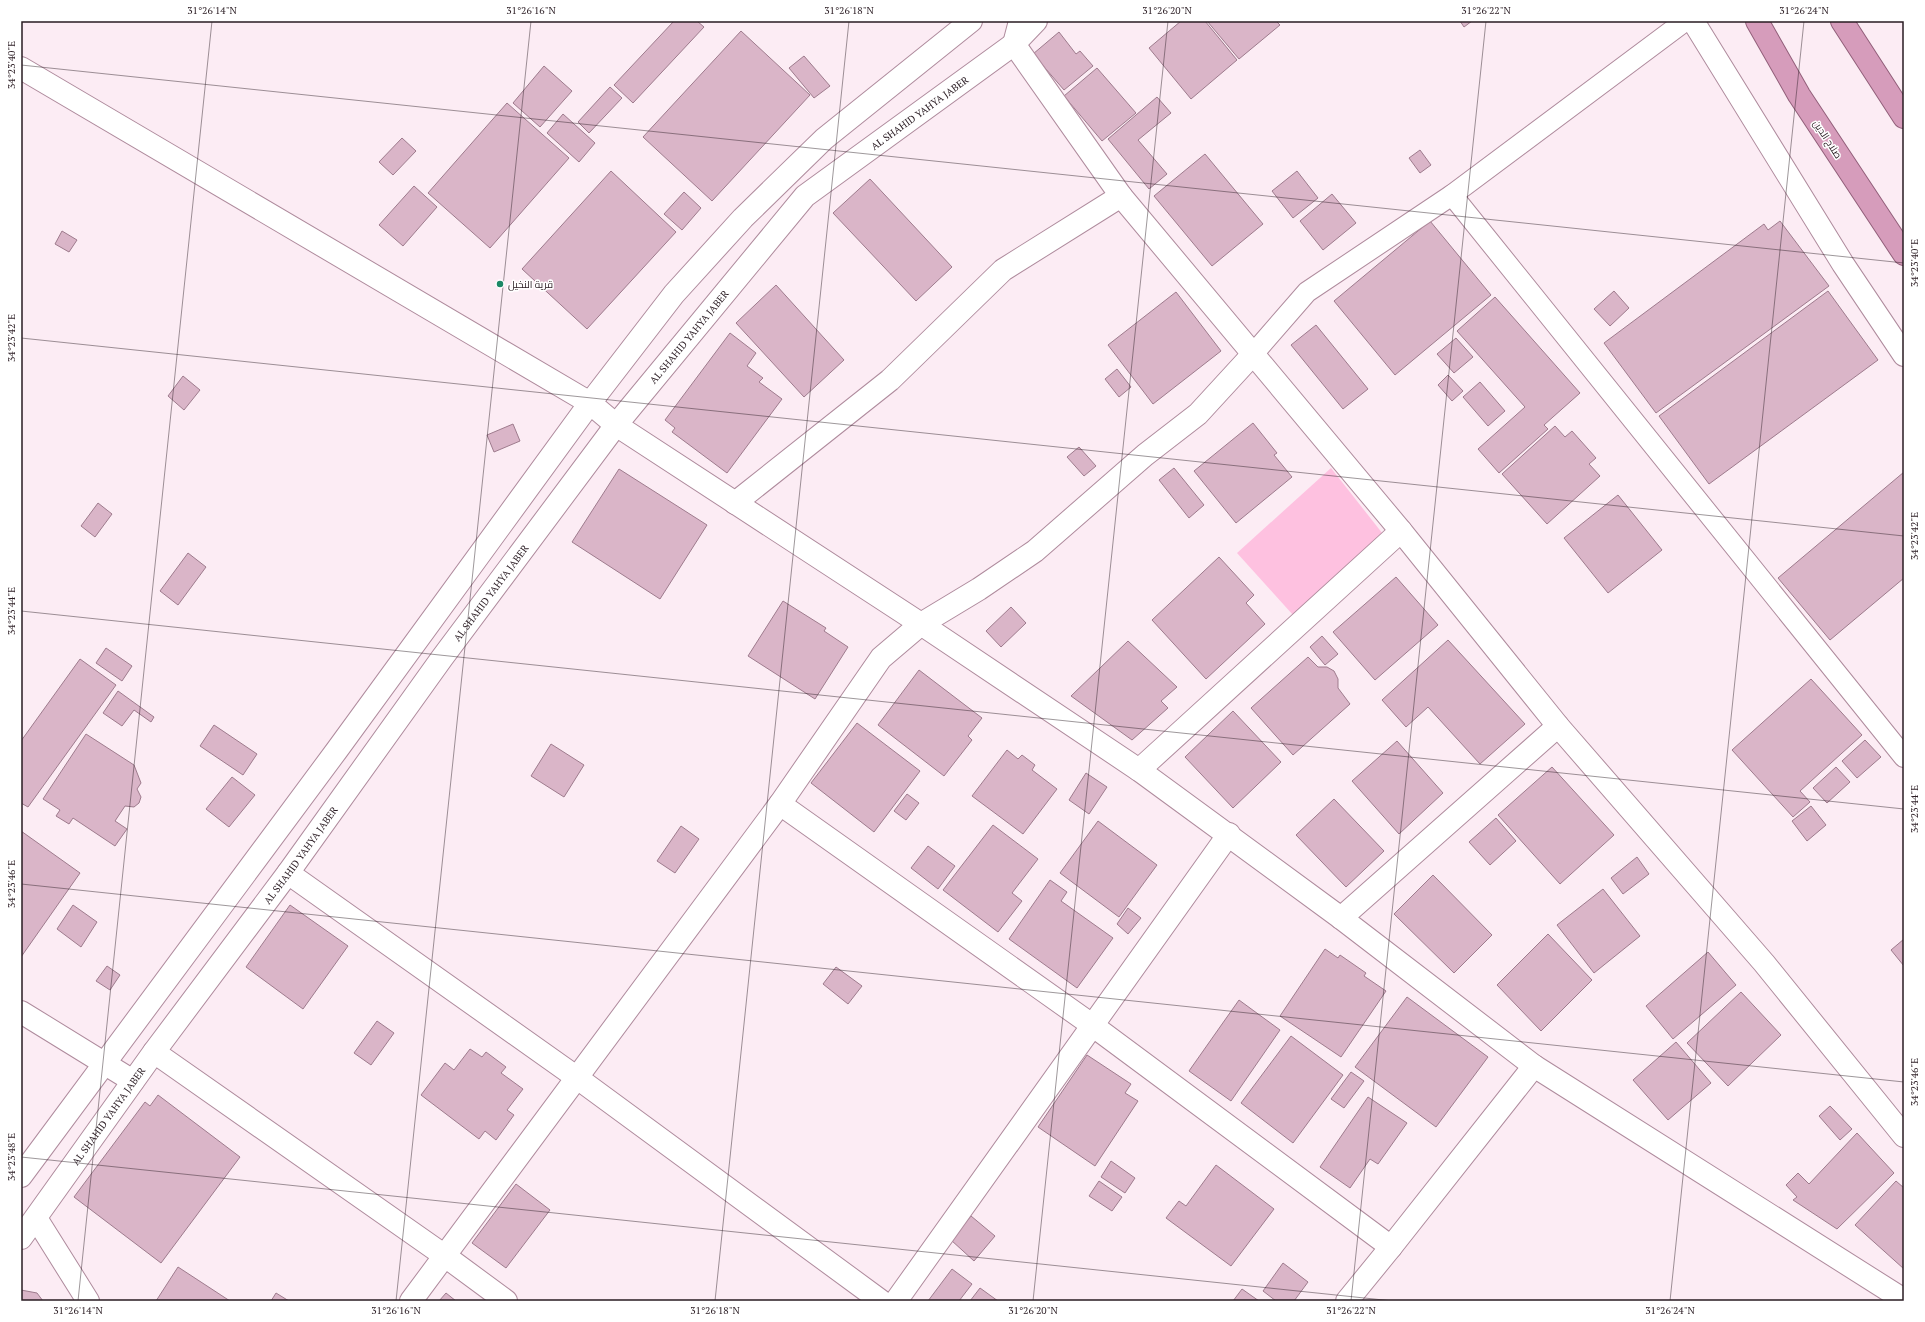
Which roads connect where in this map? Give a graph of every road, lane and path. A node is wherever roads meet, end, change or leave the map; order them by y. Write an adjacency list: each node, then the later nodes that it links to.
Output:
1 (971, 21): 16 (street)
2 (1020, 21): 8 (street)
3 (1036, 21): 8 (street, AL SHAHID YAHYA JABER)
4 (1685, 21): 11 (lane)
5 (1693, 21): 15 (street)
6 (1756, 21): 13 (highway, صلاح الدين)
7 (1842, 21): 10 (highway)
8 (1014, 44): 12 (street); 17 (street, AL SHAHID YAHYA JABER)
9 (21, 68): 16 (street)
10 (1904, 117)
11 (1452, 195): 14 (lane); 22 (lane)
12 (1121, 196): 14 (street); 18 (street)
13 (1904, 254)
14 (1254, 353): 19 (street); 20 (street)
15 (1904, 355)
16 (590, 403): 17 (street); 31 (street)
17 (616, 425): 18 (street); 26 (street, AL SHAHID YAHYA JABER)
18 (735, 503): 20 (street)
19 (1401, 531): 21 (street); 23 (street)
20 (921, 624): 23 (street); 24 (street)
21 (1558, 726): 27 (street); 35 (street)
22 (1904, 757)
23 (1139, 770): 25 (street)
24 (780, 804): 29 (street); 33 (street)
25 (1229, 834): 27 (street); 29 (street)
26 (288, 873): 30 (street, AL SHAHID YAHYA JABER); 33 (street)
27 (1341, 918): 32 (street)
28 (21, 1012): 31 (street)
29 (1092, 1025): 39 (street); 46 (street)
30 (154, 1052): 34 (street, AL SHAHID YAHYA JABER); 40 (street)
31 (105, 1064): 34 (street); 36 (street)
32 (1534, 1066): 39 (street); 41 (street)
33 (576, 1077): 40 (street); 45 (street)
34 (133, 1081): 37 (street, AL SHAHID YAHYA JABER)
35 (1904, 1136)
36 (21, 1176)
37 (36, 1218): 38 (street, AL SHAHID YAHYA JABER); 42 (street)
38 (21, 1238)
39 (1391, 1247): 47 (street)
40 (445, 1256): 43 (street); 44 (street)
41 (1904, 1300)
42 (88, 1301)
43 (410, 1301)
44 (506, 1301)
45 (881, 1301)
46 (896, 1301)
47 (1347, 1301)

